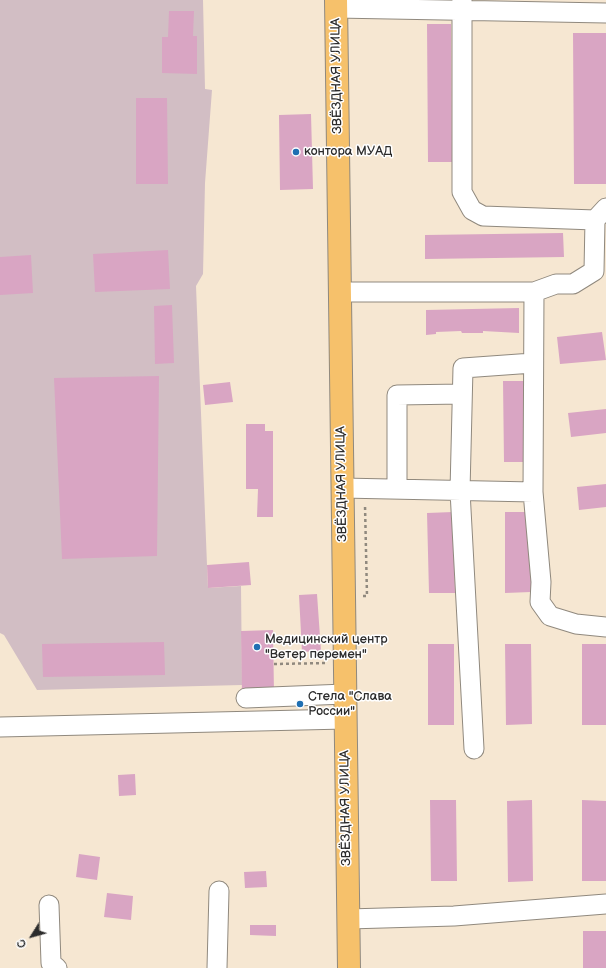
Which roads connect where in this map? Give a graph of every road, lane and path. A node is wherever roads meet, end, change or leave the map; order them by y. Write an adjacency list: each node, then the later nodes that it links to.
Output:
1 (336, 4): 2 (street); 6 (main road, ЗВЁЗДНАЯ УЛИЦА)
2 (462, 5): 3 (street); 4 (street)
3 (606, 13)
4 (600, 214): 5 (street)
5 (600, 275): 7 (street)
6 (340, 292): 7 (street); 10 (main road, ЗВЁЗДНАЯ УЛИЦА)
7 (534, 292): 8 (street)
8 (533, 363): 9 (street); 13 (street)
9 (462, 394): 11 (street); 12 (street)
10 (342, 488): 11 (street); 17 (main road, ЗВЁЗДНАЯ УЛИЦА)
11 (397, 489): 12 (street)
12 (460, 491): 13 (street); 21 (street)
13 (533, 492): 14 (street)
14 (606, 626)
15 (327, 656): 16 (path)
16 (274, 664)
17 (345, 694): 18 (street); 19 (main road, ЗВЁЗДНАЯ УЛИЦА)
18 (246, 698)
19 (345, 719): 20 (street); 25 (main road, ЗВЁЗДНАЯ УЛИЦА)
20 (0, 727)
21 (474, 749)
22 (219, 890): 27 (street)
23 (606, 904): 25 (street)
24 (48, 905): 26 (street)
25 (348, 919): 28 (main road, ЗВЁЗДНАЯ УЛИЦА)
26 (57, 968)
27 (217, 968)
28 (349, 968)

